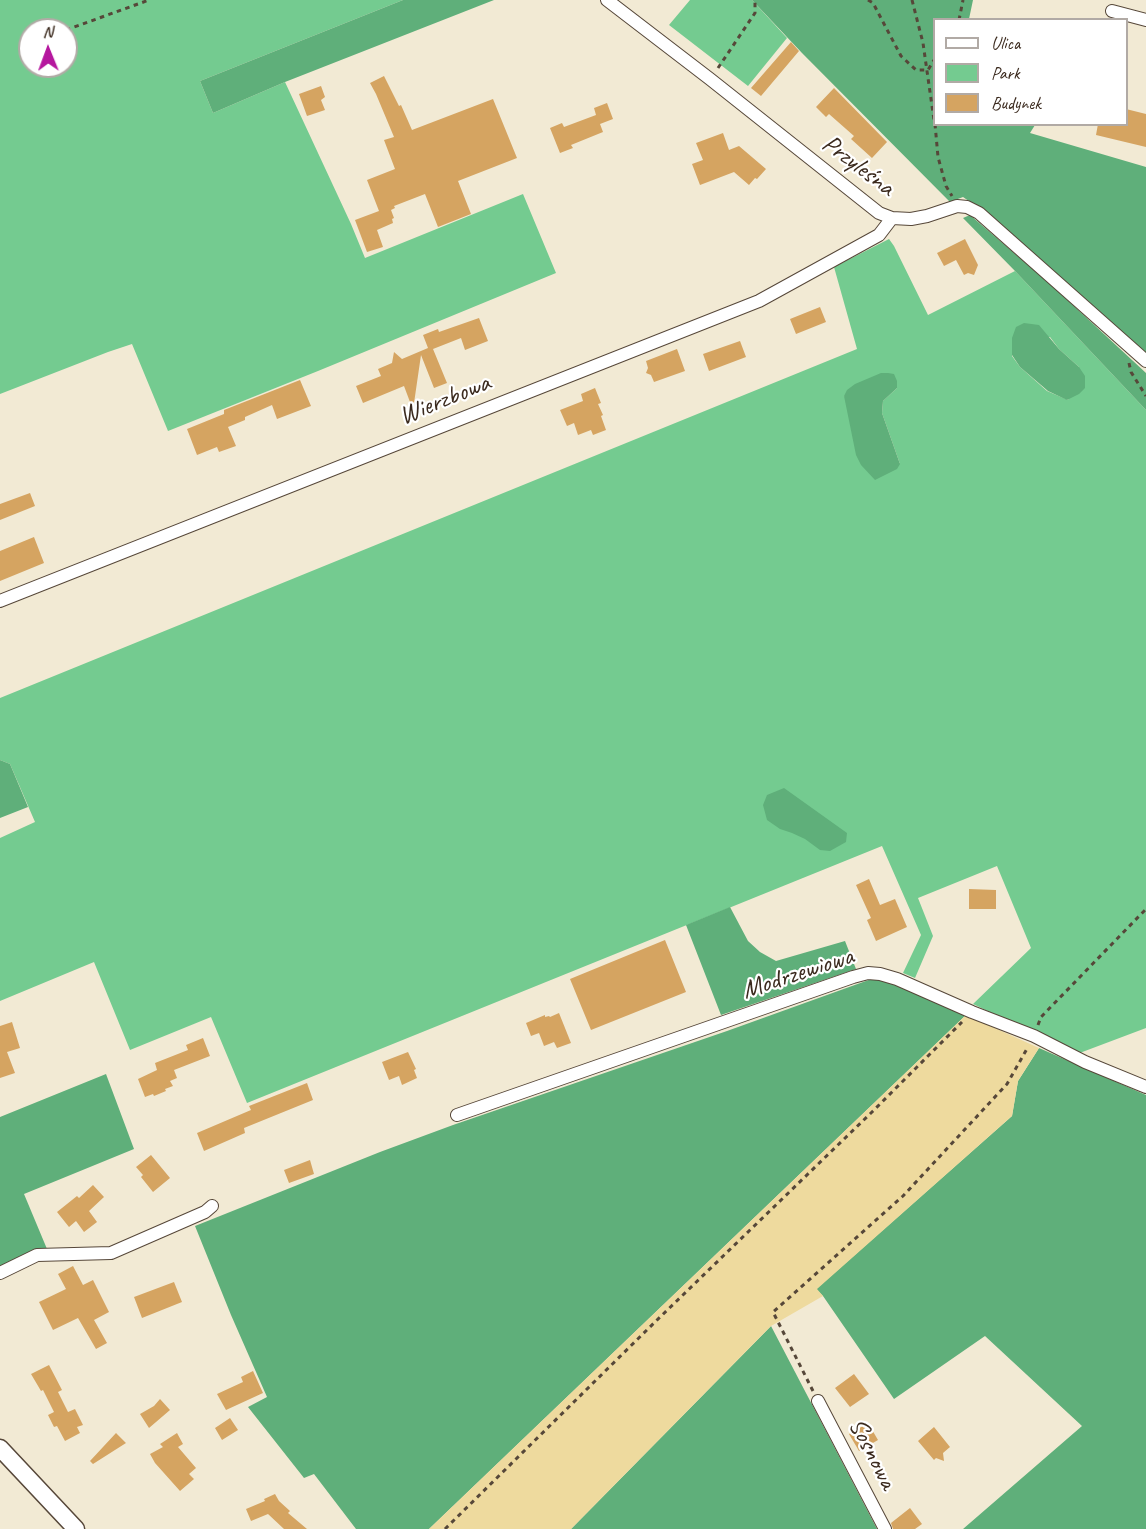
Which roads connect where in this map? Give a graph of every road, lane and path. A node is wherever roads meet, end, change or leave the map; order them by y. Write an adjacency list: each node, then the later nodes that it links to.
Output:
1 (149, 0): 10 (path)
2 (607, 0): 13 (street, Przyleśna)
3 (755, 0): 13 (path)
4 (868, 0): 12 (path)
5 (912, 0): 12 (path)
6 (963, 0): 8 (path)
7 (1112, 11): 9 (street)
8 (959, 18)
9 (1146, 20)
10 (78, 26)
11 (933, 62): 12 (path)
12 (928, 70): 14 (path)
13 (710, 79): 17 (street, Przyleśna)
14 (933, 107)
15 (935, 126): 16 (path)
16 (957, 206): 17 (street, Przyleśna); 18 (street)
17 (892, 218): 21 (street, Wierzbowa)
18 (1124, 341): 19 (street); 20 (path)
19 (1146, 362)
20 (1146, 396)
21 (0, 601)
22 (1146, 909): 24 (path)
23 (972, 1012): 24 (street, Modrzewiowa); 26 (street, Modrzewiowa); 32 (path)
24 (1034, 1036): 25 (street, Modrzewiowa); 29 (path)
25 (1146, 1087)
26 (457, 1115)
27 (212, 1206): 28 (street)
28 (0, 1273)
29 (818, 1401): 33 (street, Sosnowa)
30 (0, 1448): 31 (main road)
31 (76, 1529)
32 (445, 1529)
33 (885, 1529)

